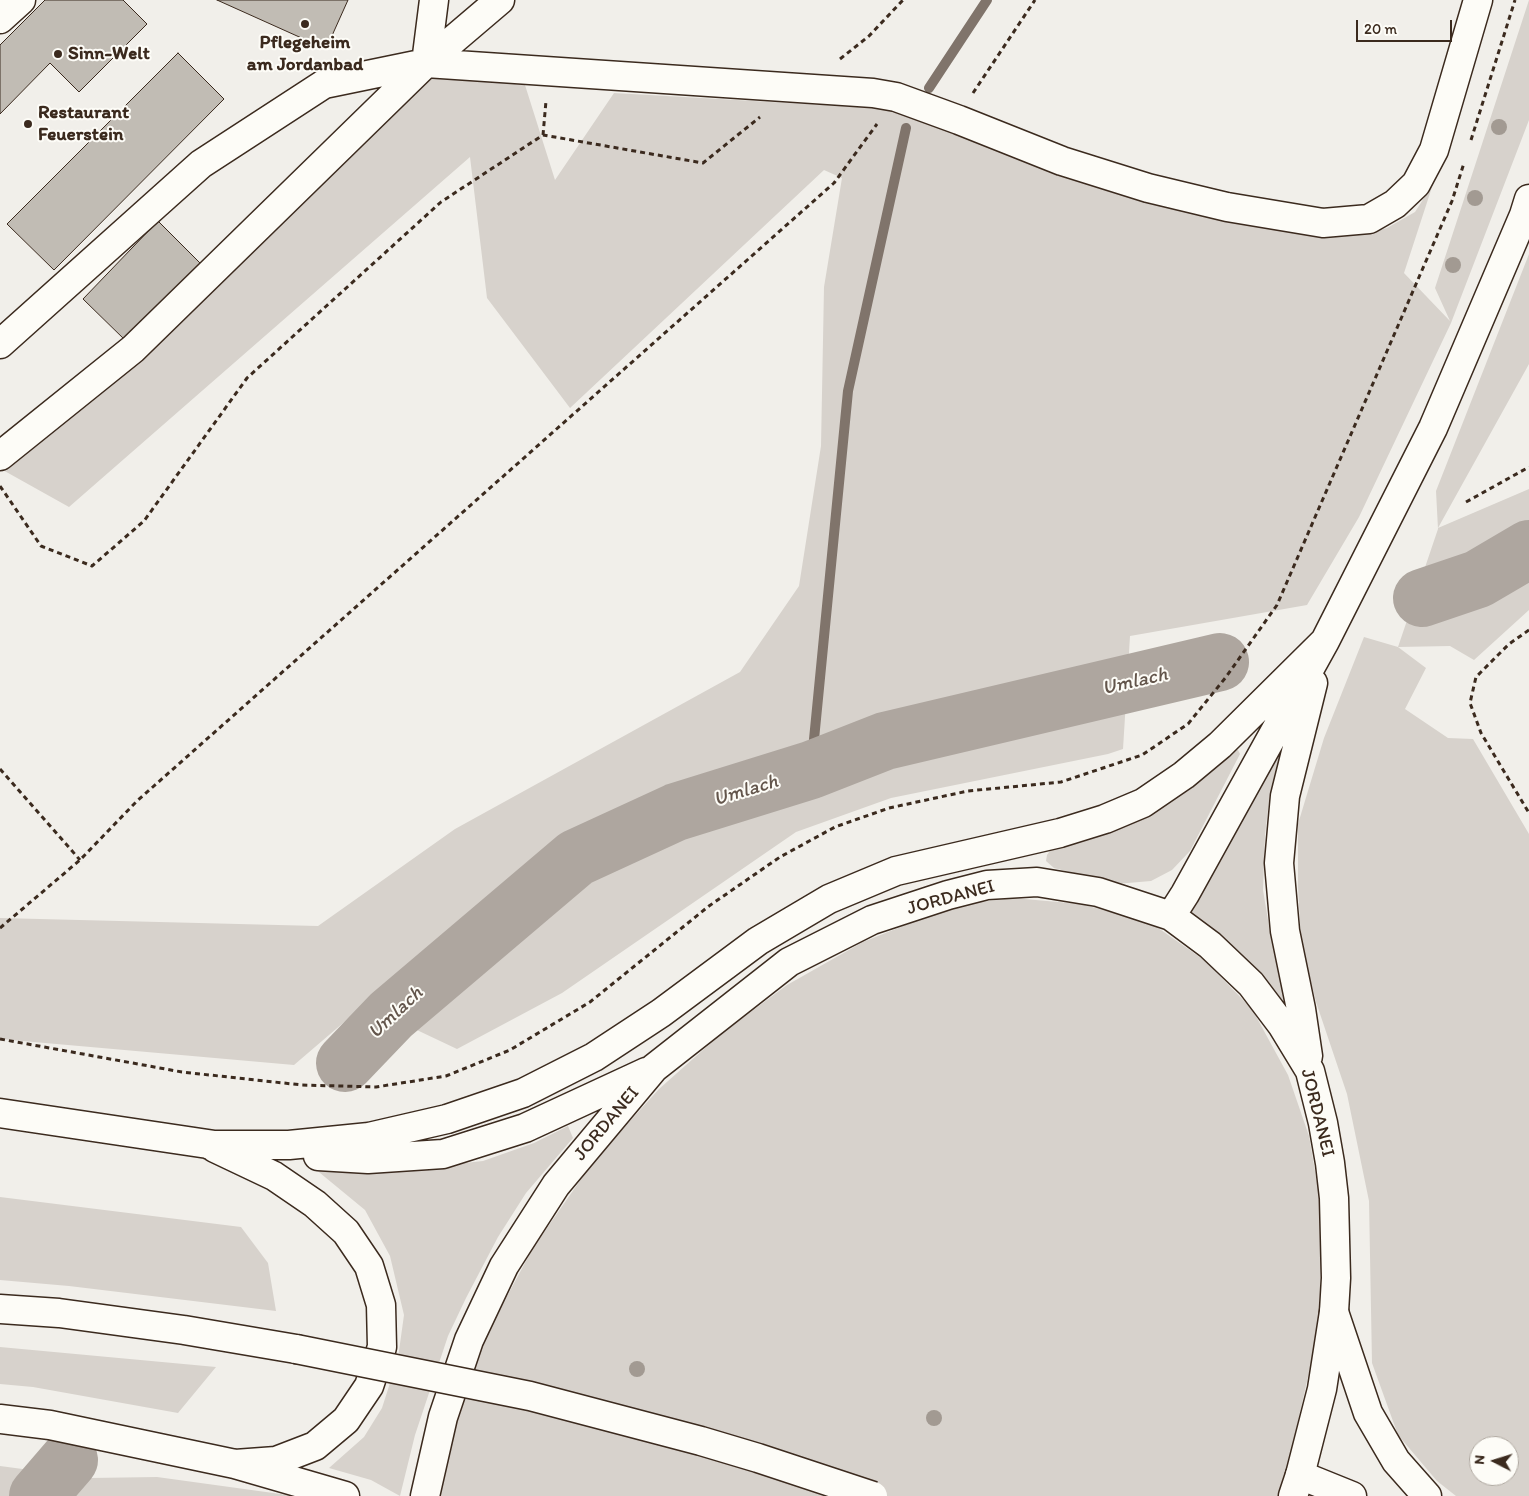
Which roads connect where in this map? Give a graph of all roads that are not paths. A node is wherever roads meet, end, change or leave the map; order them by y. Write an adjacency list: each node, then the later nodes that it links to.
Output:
1 (21, 0): 5 (main road)
2 (434, 0): 6 (main road)
3 (500, 0): 6 (main road)
4 (1478, 0): 6 (main road)
5 (0, 19)
6 (426, 63): 8 (main road); 9 (main road)
7 (1529, 199): 10 (main road)
8 (0, 344)
9 (0, 456)
10 (1325, 641): 11 (main road); 13 (main road); 15 (main road)
11 (1171, 916): 12 (main road, JORDANEI); 13 (main road, JORDANEI)
12 (654, 1068): 15 (main road); 22 (main road, JORDANEI)
13 (1310, 1071): 17 (main road, JORDANEI)
14 (0, 1113): 15 (main road)
15 (210, 1145): 19 (main road)
16 (0, 1309): 23 (main road, bridge)
17 (1334, 1312): 20 (main road, JORDANEI); 25 (main road)
18 (0, 1420): 19 (main road)
19 (235, 1464): 21 (main road)
20 (1297, 1485): 24 (main road)
21 (345, 1496)
22 (425, 1496)
23 (873, 1496)
24 (1352, 1496)
25 (1428, 1496)

